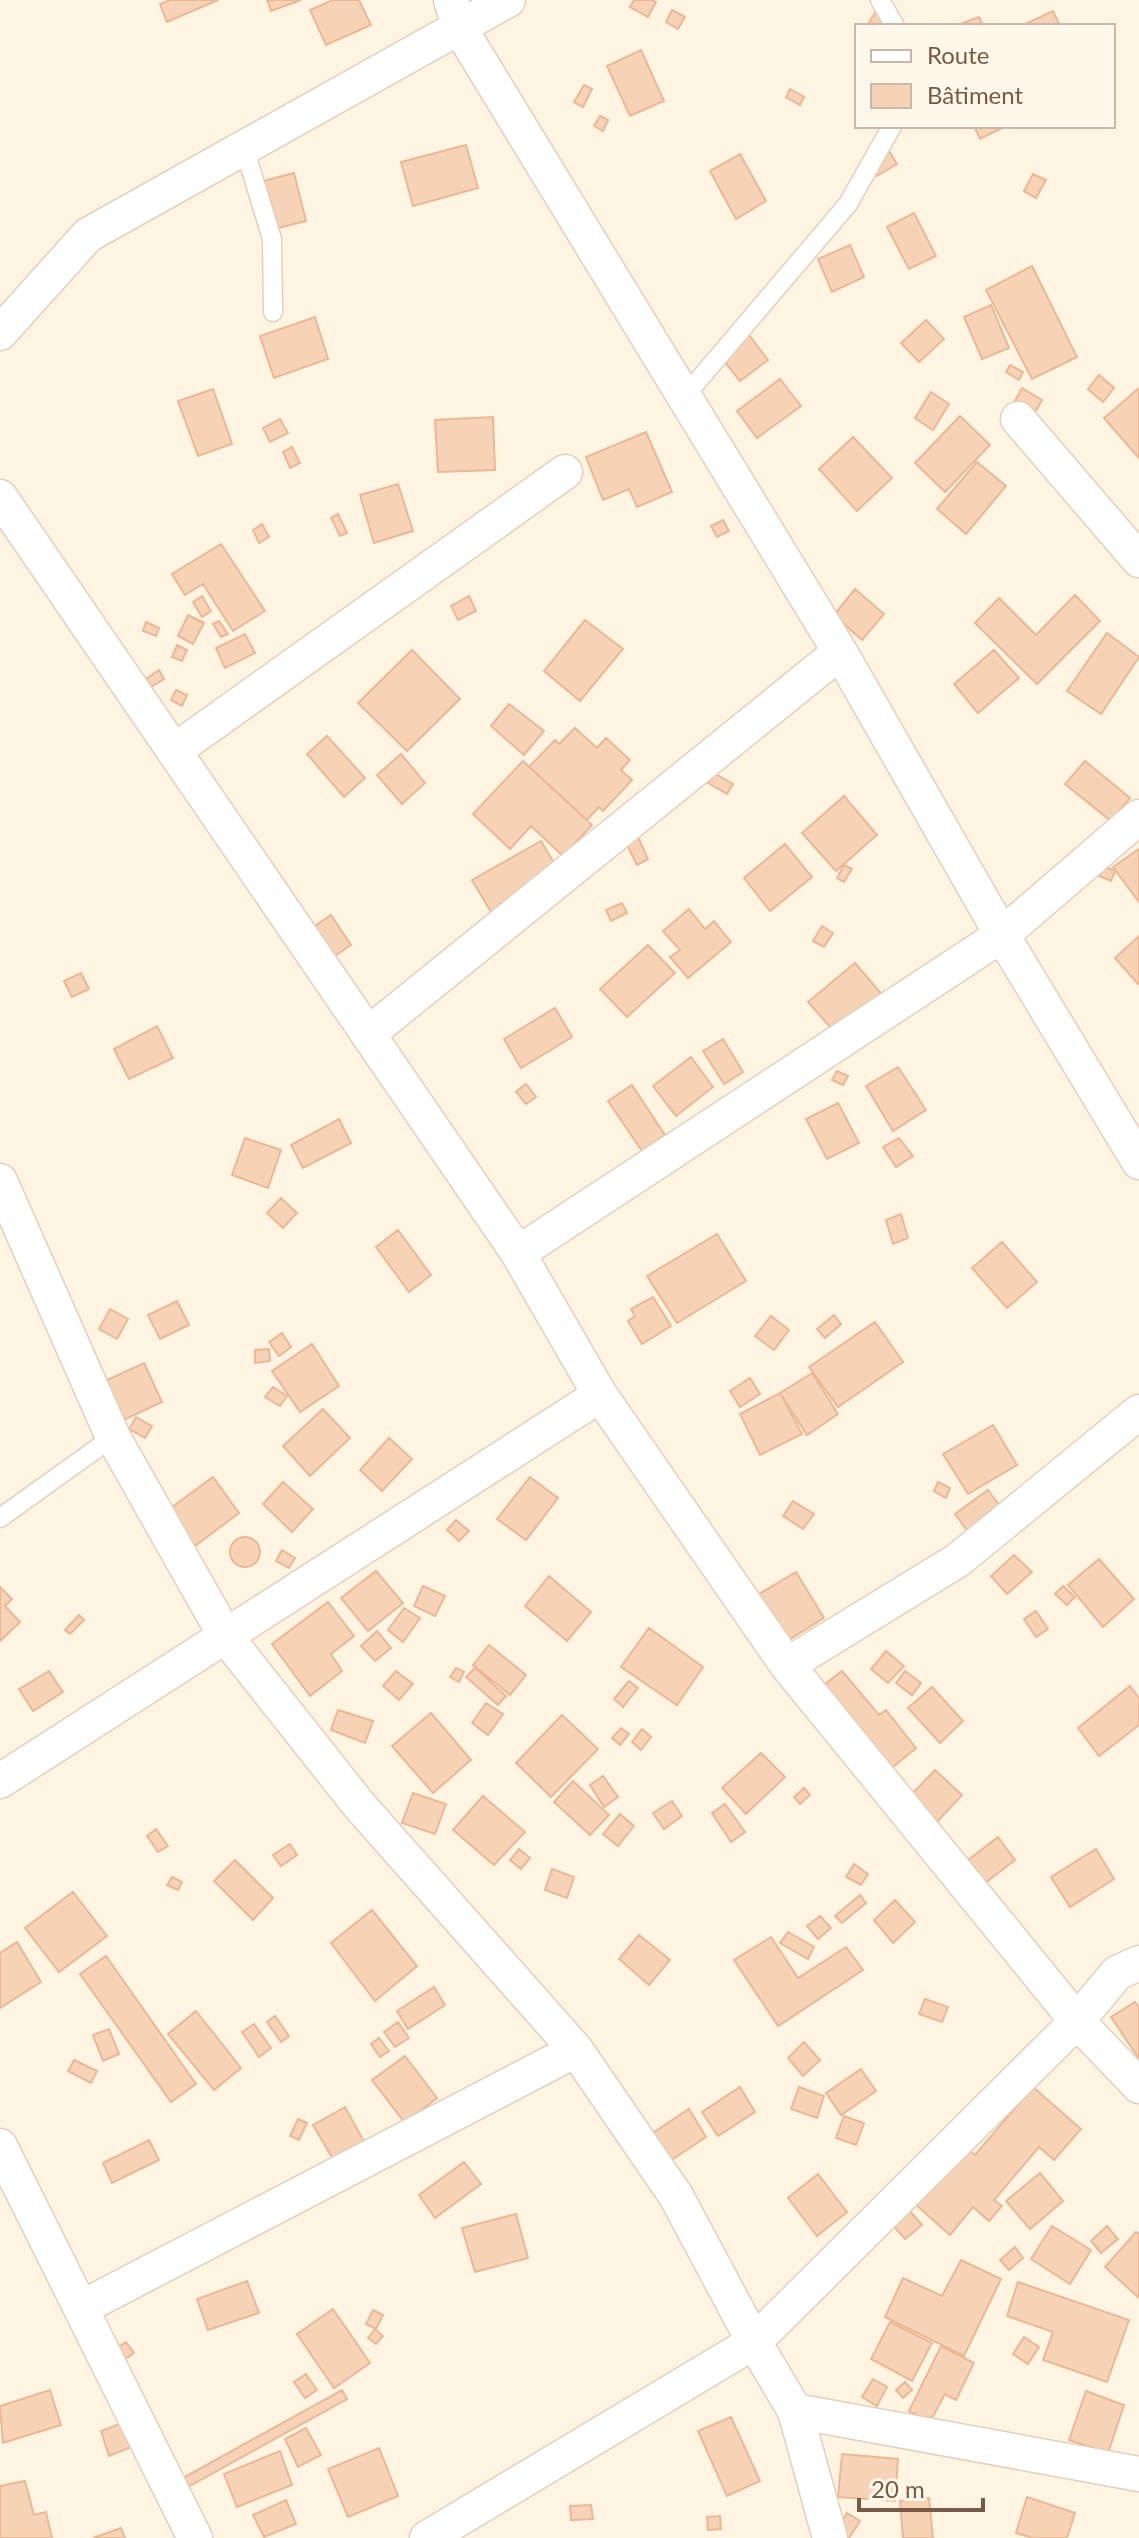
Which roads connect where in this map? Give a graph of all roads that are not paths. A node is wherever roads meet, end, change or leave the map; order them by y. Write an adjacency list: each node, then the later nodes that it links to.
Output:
1 (508, 0): 3 (street)
2 (880, 0): 4 (lane)
3 (455, 14): 6 (street); 9 (street)
4 (894, 24)
5 (891, 128): 9 (lane)
6 (244, 147): 7 (lane); 8 (street)
7 (273, 312)
8 (0, 333)
9 (684, 397): 14 (street)
10 (1018, 419): 13 (street)
11 (565, 472): 15 (street)
12 (0, 497): 15 (street)
13 (1139, 560)
14 (840, 652): 17 (street); 18 (street)
15 (174, 751): 18 (street)
16 (1139, 817): 17 (street)
17 (1002, 935): 19 (street); 21 (street)
18 (368, 1034): 21 (street)
19 (1139, 1162)
20 (0, 1181): 24 (street)
21 (518, 1253): 22 (street)
22 (600, 1395): 26 (street); 27 (street)
23 (1139, 1412): 27 (street)
24 (113, 1437): 25 (lane); 26 (street)
25 (0, 1518)
26 (226, 1637): 28 (street); 31 (street)
27 (787, 1665): 30 (street)
28 (0, 1781)
29 (1139, 1963): 30 (street)
30 (1077, 2021): 32 (street); 35 (street)
31 (576, 2050): 34 (street); 35 (street)
32 (1139, 2086)
33 (0, 2146): 34 (street)
34 (81, 2308): 38 (street)
35 (754, 2342): 36 (street); 39 (street)
36 (795, 2411): 37 (street); 40 (street)
37 (1139, 2474)
38 (195, 2538)
39 (427, 2538)
40 (830, 2538)

